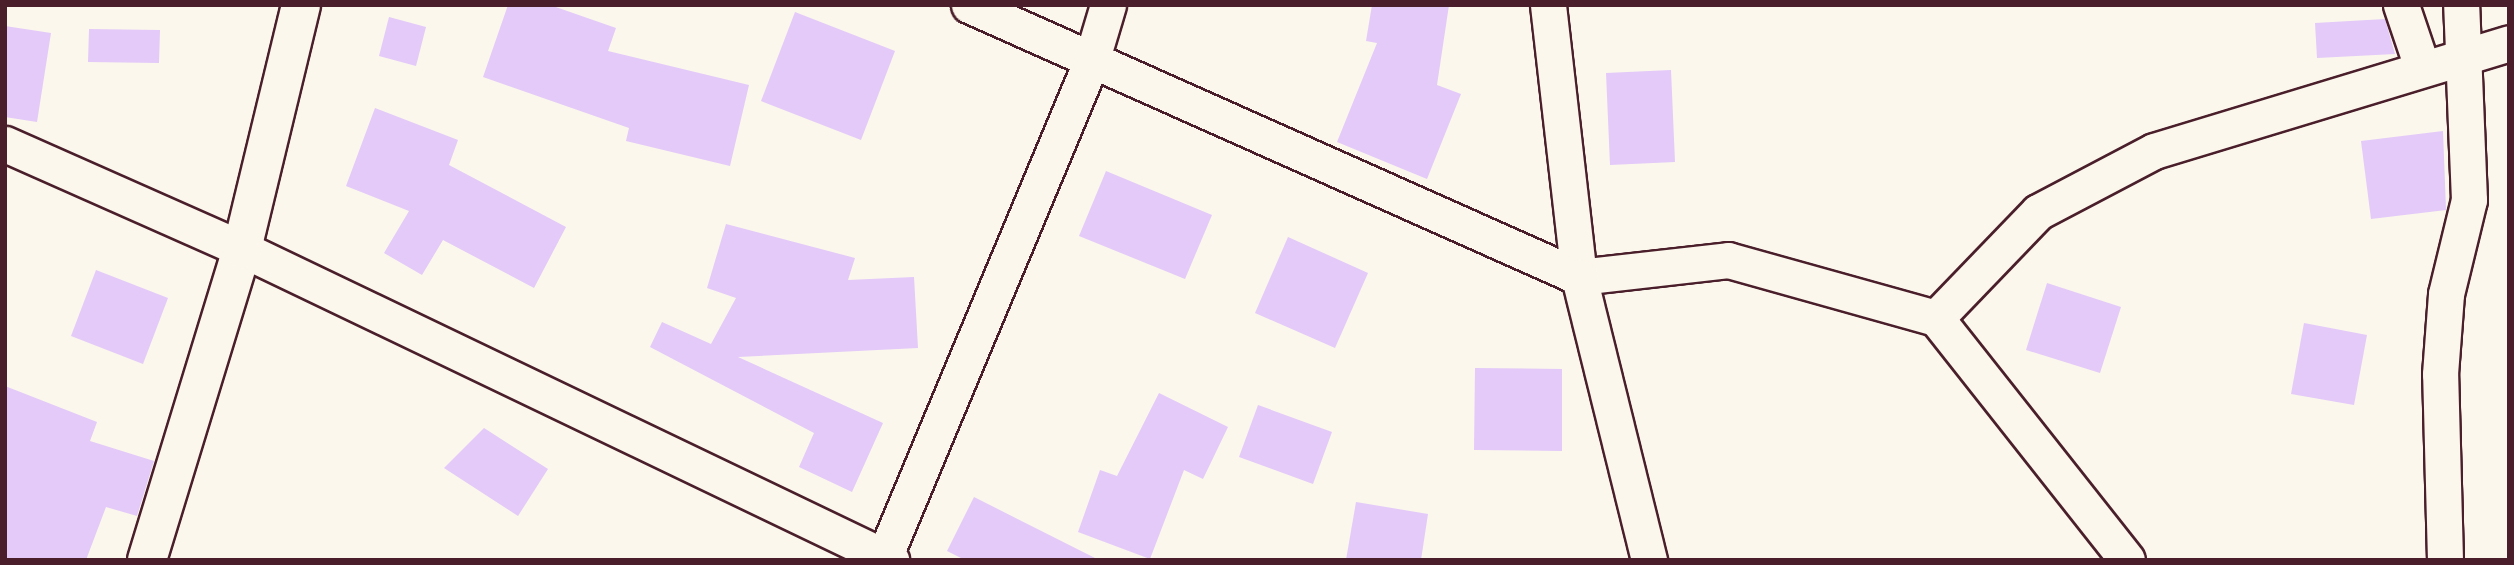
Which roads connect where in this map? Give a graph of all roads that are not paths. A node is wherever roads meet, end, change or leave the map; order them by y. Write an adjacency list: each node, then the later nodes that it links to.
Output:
1 (301, 5): 12 (street)
2 (969, 5): 9 (street)
3 (1108, 5): 9 (street)
4 (1548, 5): 13 (street)
5 (2401, 5): 10 (street)
6 (2461, 5): 8 (street)
7 (2509, 43): 8 (street)
8 (2465, 54): 10 (street); 19 (street)
9 (1091, 62): 13 (street); 15 (street)
10 (2422, 67): 14 (street)
11 (5, 144): 12 (street)
12 (242, 249): 15 (street); 16 (street)
13 (1579, 277): 14 (street); 17 (street)
14 (1936, 318): 18 (street)
15 (886, 559)
16 (147, 560)
17 (1649, 560)
18 (2127, 560)
19 (2445, 560)

